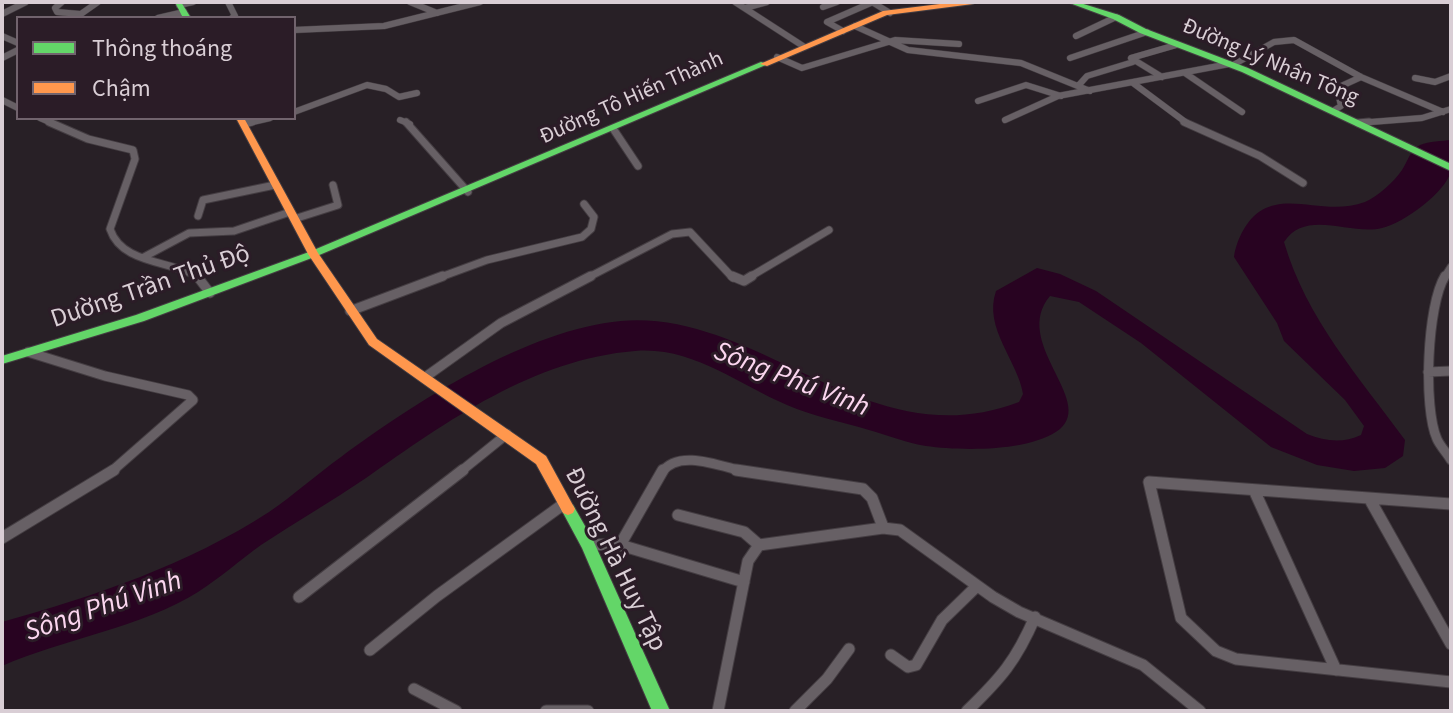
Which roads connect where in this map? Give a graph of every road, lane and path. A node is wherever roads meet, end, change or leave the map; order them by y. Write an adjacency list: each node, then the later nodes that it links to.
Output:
1 (26, 2): 18 (street)
2 (62, 2): 19 (street)
3 (98, 2): 19 (street)
4 (193, 2): 15 (street)
5 (410, 2): 16 (street)
6 (478, 2): 16 (street)
7 (735, 2): 14 (street)
8 (767, 2): 14 (street)
9 (837, 2): 13 (street)
10 (872, 2): 17 (street); 21 (street)
11 (973, 2): 17 (street, Đường Tô Hiến Thành)
12 (1070, 2): 20 (street, Đường Lý Nhân Tông)
13 (823, 7)
14 (745, 8): 28 (street)
15 (182, 9)
16 (437, 13): 22 (street)
17 (890, 13): 21 (street, Đường Tô Hiến Thành)
18 (2, 14)
19 (77, 16)
20 (1116, 17): 23 (street, Đường Lý Nhân Tông); 24 (street)
21 (849, 28): 25 (street); 28 (street, Đường Tô Hiến Thành)
22 (296, 30)
23 (1147, 32): 27 (street, Đường Lý Nhân Tông); 30 (street)
24 (1076, 36)
25 (887, 41): 26 (street); 29 (street); 39 (street)
26 (959, 44)
27 (1176, 45): 31 (street); 32 (street, Đường Lý Nhân Tông)
28 (803, 46): 29 (street, Đường Tô Hiến Thành)
29 (777, 57): 53 (street, Đường Tô Hiến Thành)
30 (1070, 58)
31 (1133, 62): 35 (street); 39 (street)
32 (1231, 64): 33 (street); 36 (street); 45 (street, Đường Lý Nhân Tông)
33 (1185, 73): 35 (street); 47 (street)
34 (1451, 76): 37 (street)
35 (1162, 77): 38 (street)
36 (1361, 77): 45 (street); 46 (street)
37 (1415, 78)
38 (1133, 83): 40 (street); 56 (street)
39 (1078, 86): 40 (street)
40 (1090, 91): 42 (street)
41 (417, 93): 44 (street)
42 (1061, 96): 43 (street); 50 (street)
43 (978, 101)
44 (296, 111)
45 (1333, 111): 52 (street, Đường Lý Nhân Tông)
46 (1447, 111): 52 (street)
47 (1242, 112)
48 (45, 120): 65 (street)
49 (400, 120): 59 (street)
50 (1005, 120)
51 (242, 121): 57 (street, Đường Hà Huy Tập)
52 (1358, 123): 55 (street, Đường Lý Nhân Tông)
53 (614, 130): 54 (street); 59 (street, Đường Tô Hiến Thành)
54 (638, 166)
55 (1451, 168)
56 (1303, 183)
57 (275, 185): 61 (street); 62 (street, Đường Hà Huy Tập)
58 (333, 185): 62 (street)
59 (468, 192): 64 (street, Đường Tô Hiến Thành)
60 (584, 204): 68 (street)
61 (198, 216)
62 (292, 216): 64 (street, Đường Hà Huy Tập); 65 (street)
63 (829, 230): 73 (street)
64 (313, 254): 67 (street, Dường Trần Thủ Độ); 68 (street, Đường Hà Huy Tập)
65 (144, 257): 67 (street)
66 (1451, 267): 72 (street)
67 (210, 293): 69 (street, Dường Trần Thủ Độ)
68 (350, 311): 73 (street, Đường Hà Huy Tập)
69 (28, 352): 70 (street, Dường Trần Thủ Độ); 82 (street)
70 (2, 360)
71 (1451, 371): 72 (street)
72 (1428, 372): 75 (street)
73 (424, 378): 74 (street, Đường Hà Huy Tập)
74 (507, 434): 78 (street, Đường Hà Huy Tập); 88 (street)
75 (1451, 460)
76 (1254, 490): 77 (street); 94 (street); 94 (street)
77 (1369, 498): 79 (street); 90 (street)
78 (565, 503): 83 (street, Đường Hà Huy Tập); 92 (street)
79 (1451, 504)
80 (678, 515): 85 (street)
81 (883, 527): 84 (street); 85 (street); 87 (street)
82 (2, 538)
83 (588, 545): 84 (street); 100 (street, Đường Hà Huy Tập)
84 (620, 545): 86 (street)
85 (759, 545): 86 (street)
86 (744, 582): 101 (street)
87 (977, 586): 89 (street); 93 (street)
88 (299, 597)
89 (1035, 617): 103 (street); 104 (street)
90 (1451, 644)
91 (849, 649): 102 (street)
92 (370, 650)
93 (891, 655)
94 (1336, 670): 95 (street)
95 (1451, 682)
96 (414, 689): 97 (street)
97 (456, 711)
98 (546, 711): 99 (street)
99 (588, 711)
100 (661, 711)
101 (718, 711)
102 (795, 711)
103 (967, 711)
104 (1200, 711)

